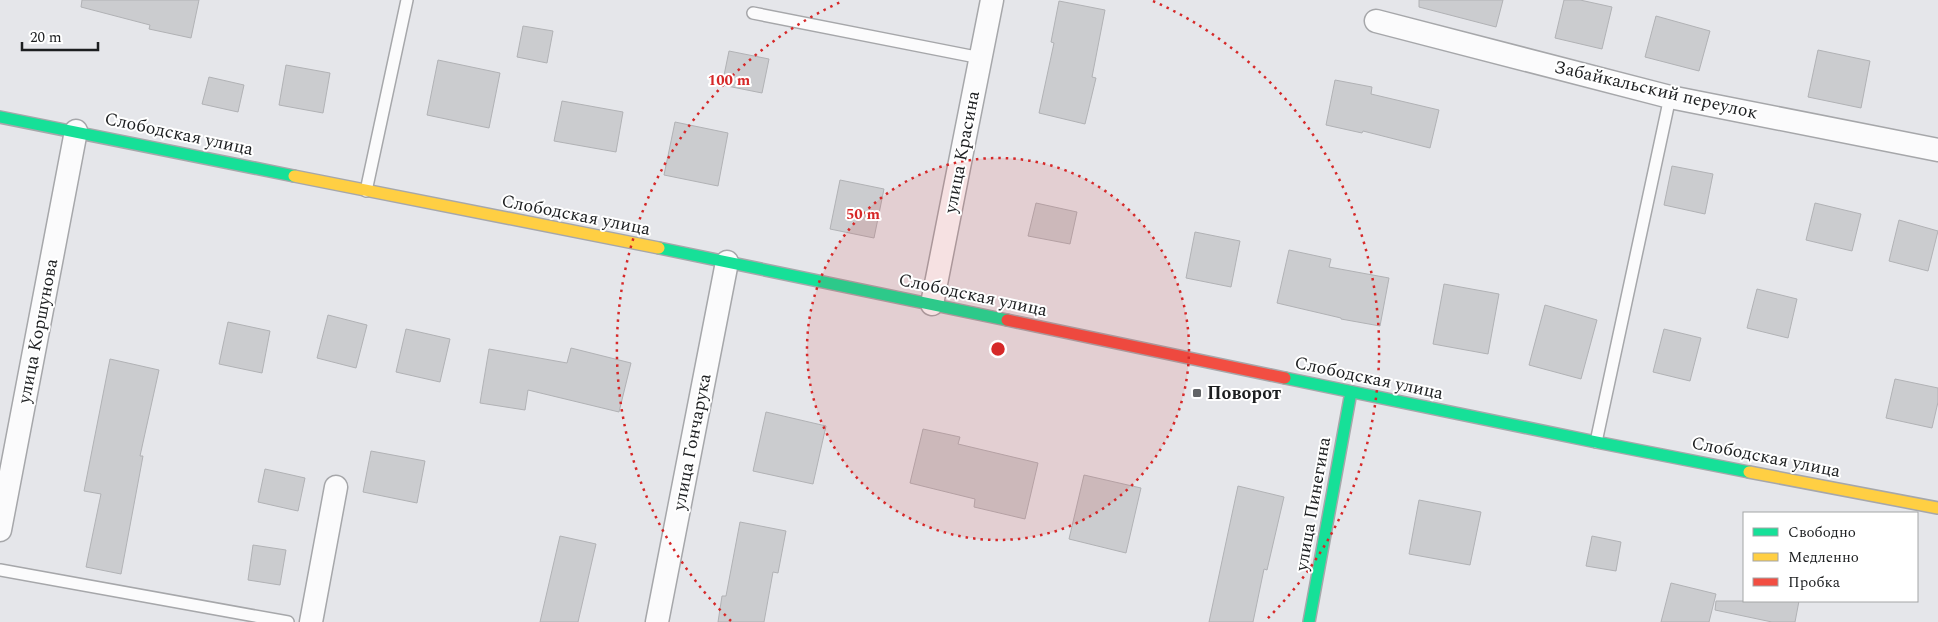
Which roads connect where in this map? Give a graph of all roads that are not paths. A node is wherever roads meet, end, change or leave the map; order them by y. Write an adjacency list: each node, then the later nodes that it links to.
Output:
1 (407, 0): 10 (lane)
2 (992, 0): 5 (street, улица Красина)
3 (753, 13): 5 (lane)
4 (1376, 21): 6 (street, Забайкальский переулок)
5 (981, 58): 12 (street, улица Красина)
6 (1670, 97): 9 (street, Забайкальский переулок); 14 (lane)
7 (0, 117): 8 (street, Слободская улица)
8 (76, 131): 10 (street, Слободская улица); 17 (street, улица Коршунова)
9 (1938, 150)
10 (366, 191): 11 (street, Слободская улица)
11 (727, 262): 12 (street, Слободская улица); 21 (street, улица Гончарука)
12 (932, 304): 13 (street, Слободская улица)
13 (1351, 392): 14 (street, Слободская улица); 22 (street, улица Пинегина)
14 (1596, 442): 16 (street, Слободская улица)
15 (336, 487): 20 (street)
16 (1938, 508)
17 (0, 530)
18 (0, 570): 19 (lane)
19 (288, 622)
20 (311, 622)
21 (657, 622)
22 (1309, 622)

